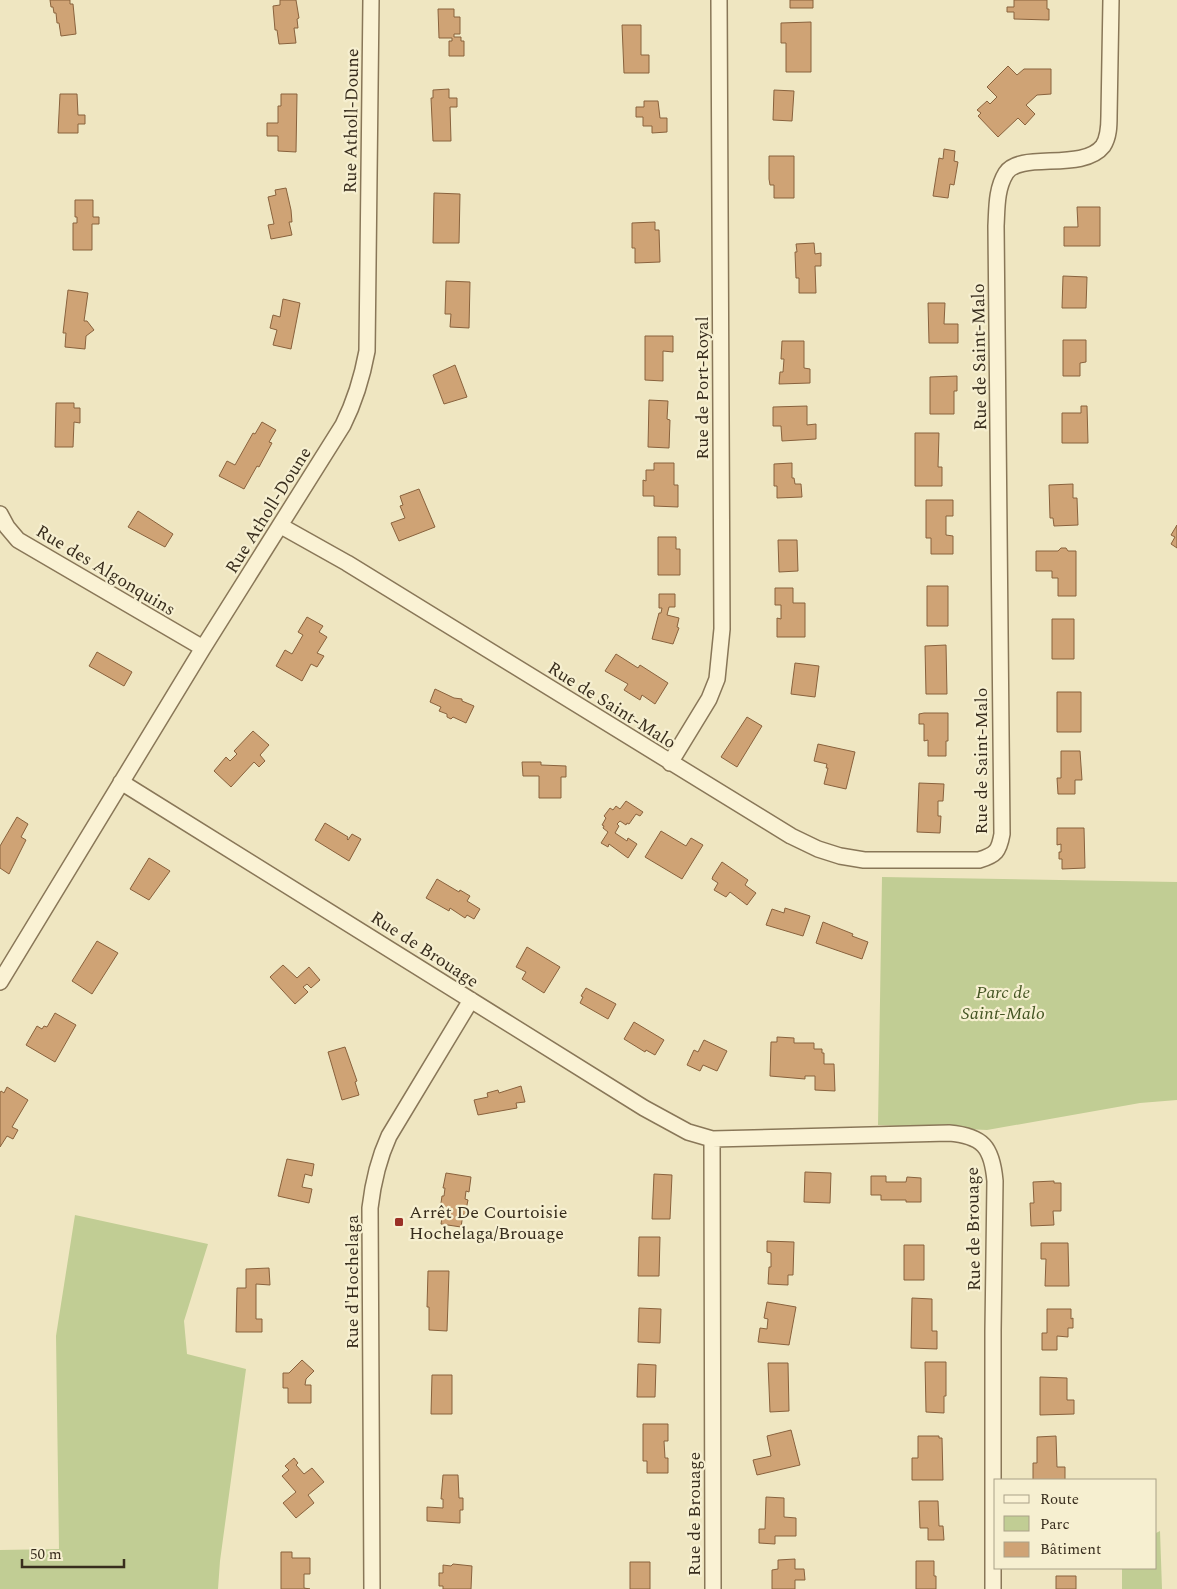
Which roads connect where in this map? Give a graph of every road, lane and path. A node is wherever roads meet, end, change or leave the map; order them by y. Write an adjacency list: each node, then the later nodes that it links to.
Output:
1 (371, 0): 5 (street, Rue Atholl-Doune)
2 (719, 0): 7 (street, Rue de Port-Royal)
3 (1110, 0): 7 (street, Rue de Saint-Malo)
4 (0, 514): 6 (street, Rue des Algonquins)
5 (281, 526): 6 (street, Rue Atholl-Doune); 7 (street, Rue de Saint-Malo)
6 (203, 648): 8 (street, Rue Atholl-Doune)
7 (670, 763)
8 (121, 782): 9 (street, Rue Atholl-Doune); 10 (street, Rue de Brouage)
9 (0, 982)
10 (470, 1000): 11 (street, Rue de Brouage); 12 (street, Rue d'Hochelaga)
11 (712, 1139): 13 (street, Rue de Brouage); 14 (street, Rue de Brouage)
12 (372, 1589)
13 (713, 1589)
14 (993, 1589)

